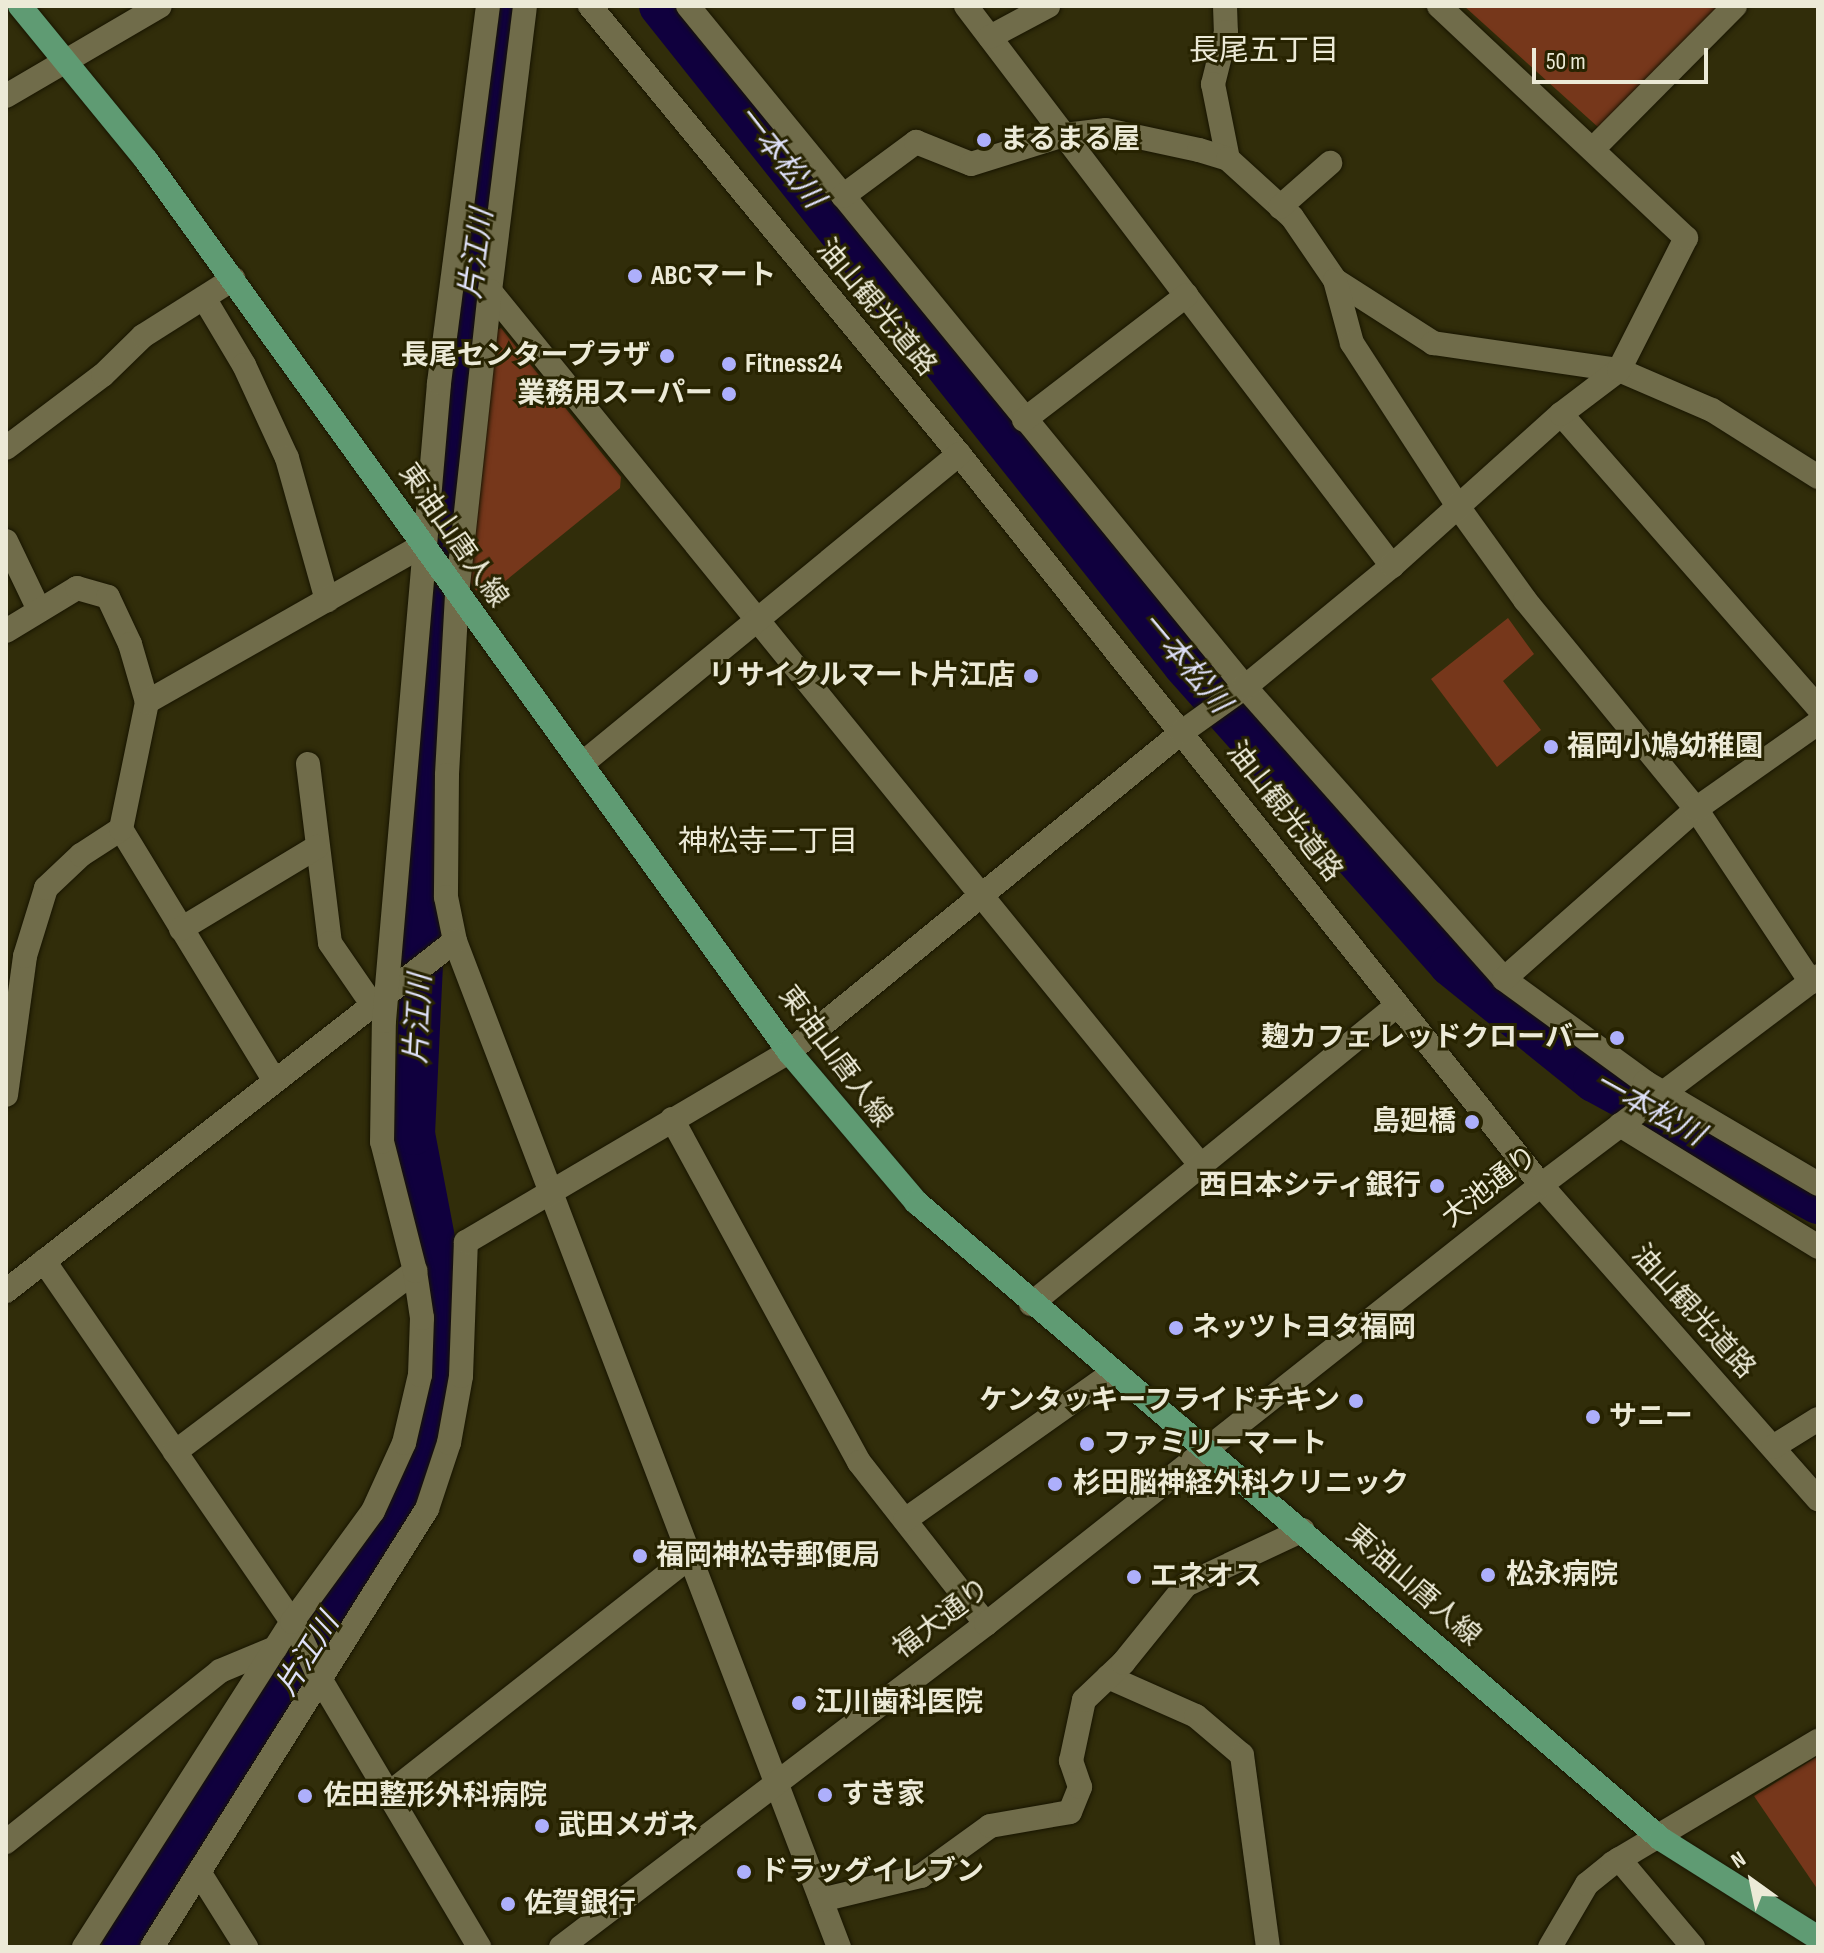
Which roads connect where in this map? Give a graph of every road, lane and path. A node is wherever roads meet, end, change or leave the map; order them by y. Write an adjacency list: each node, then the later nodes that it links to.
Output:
1 (20, 6): 13 (main road, 東油山唐人線)
2 (160, 6): 13 (street)
3 (488, 6): 34 (street)
4 (525, 6): 23 (street)
5 (590, 6): 30 (street, 油山観光道路)
6 (688, 6): 19 (street)
7 (966, 6): 12 (street)
8 (1048, 6): 12 (street)
9 (1225, 6): 17 (street)
10 (1439, 6): 16 (street)
11 (1735, 6): 16 (street)
12 (990, 37): 15 (street)
13 (64, 58): 14 (street); 21 (main road, 東油山唐人線)
14 (6, 96)
15 (1064, 135): 17 (street); 19 (street); 24 (street)
16 (1594, 148): 26 (street)
17 (1228, 159): 20 (street)
18 (1330, 163): 20 (street)
19 (843, 196): 28 (street)
20 (1280, 207): 22 (street)
21 (233, 279): 25 (street); 34 (main road, 東油山唐人線)
22 (1335, 280): 26 (street); 32 (street)
23 (490, 291): 36 (street); 39 (street)
24 (1187, 295): 28 (street); 35 (street)
25 (204, 298): 29 (street); 37 (street)
26 (1619, 370): 27 (street); 31 (street)
27 (1561, 414): 32 (street); 43 (street)
28 (1024, 420): 41 (street)
29 (6, 448)
30 (959, 454): 39 (street); 45 (street, 油山観光道路)
31 (1818, 477)
32 (1459, 508): 35 (street); 48 (street)
33 (6, 541): 38 (street)
34 (426, 549): 36 (main road, 東油山唐人線); 37 (street); 57 (street)
35 (1392, 566): 41 (street)
36 (455, 592): 46 (main road, 東油山唐人線); 53 (street)
37 (327, 600): 42 (street)
38 (39, 610): 40 (street); 42 (street)
39 (758, 622): 46 (street); 51 (street)
40 (6, 631)
41 (1242, 690): 45 (street); 55 (street)
42 (147, 702): 49 (street)
43 (1818, 708)
44 (1818, 723): 48 (street)
45 (1182, 732): 51 (street); 58 (street, 油山観光道路)
46 (583, 763): 59 (main road, 東油山唐人線)
47 (308, 764): 50 (street)
48 (1696, 809): 55 (street); 56 (street)
49 (121, 829): 52 (street); 54 (street)
50 (317, 847): 52 (street); 57 (street)
51 (984, 897): 59 (street); 65 (street)
52 (181, 929): 60 (street)
53 (455, 941): 57 (street); 68 (street)
54 (16, 956): 62 (street)
55 (1504, 979): 61 (street)
56 (1814, 979): 61 (street, 大池通り)
57 (387, 992): 60 (street); 71 (street)
58 (1398, 1005): 65 (street); 67 (street, 油山観光道路)
59 (789, 1052): 63 (street); 73 (main road, 東油山唐人線)
60 (274, 1080): 70 (street)
61 (1662, 1092): 64 (street, 大池通り); 66 (street)
62 (6, 1095)
63 (672, 1119): 68 (street); 80 (street)
64 (1615, 1128): 67 (street, 大池通り); 69 (street)
65 (1199, 1163): 73 (street)
66 (1818, 1184)
67 (1541, 1185): 76 (street, 油山観光道路); 78 (street, 大池通り)
68 (552, 1191): 82 (street); 86 (street)
69 (1818, 1247)
70 (44, 1261): 72 (street); 77 (street)
71 (415, 1271): 77 (street); 83 (street)
72 (6, 1291)
73 (1031, 1304): 74 (main road, 東油山唐人線)
74 (1113, 1373): 78 (main road, 東油山唐人線); 80 (street)
75 (1818, 1419): 76 (street)
76 (1773, 1447): 79 (street, 油山観光道路)
77 (175, 1452): 83 (street)
78 (1204, 1452): 81 (main road, 東油山唐人線); 84 (street, 福大通り)
79 (1818, 1499)
80 (905, 1520): 84 (street)
81 (1303, 1530): 87 (street); 91 (main road, 東油山唐人線)
82 (693, 1554): 89 (street); 90 (street)
83 (294, 1624): 85 (street); 86 (street)
84 (986, 1624): 89 (street, 福大通り)
85 (275, 1648): 92 (street); 97 (street)
86 (316, 1670): 90 (street); 94 (street)
87 (1108, 1677): 95 (street); 103 (street)
88 (1818, 1741): 91 (street)
89 (774, 1780): 95 (street); 101 (street, 福大通り)
90 (391, 1792): 100 (street)
91 (1661, 1839): 93 (street); 96 (main road, 東油山唐人線)
92 (6, 1842)
93 (1619, 1859): 104 (street); 105 (street)
94 (199, 1872): 98 (street); 99 (street)
95 (821, 1900): 102 (street)
96 (1818, 1938)
97 (84, 1947)
98 (152, 1947)
99 (246, 1947)
100 (479, 1947)
101 (561, 1947)
102 (839, 1947)
103 (1268, 1947)
104 (1550, 1947)
105 (1693, 1947)

